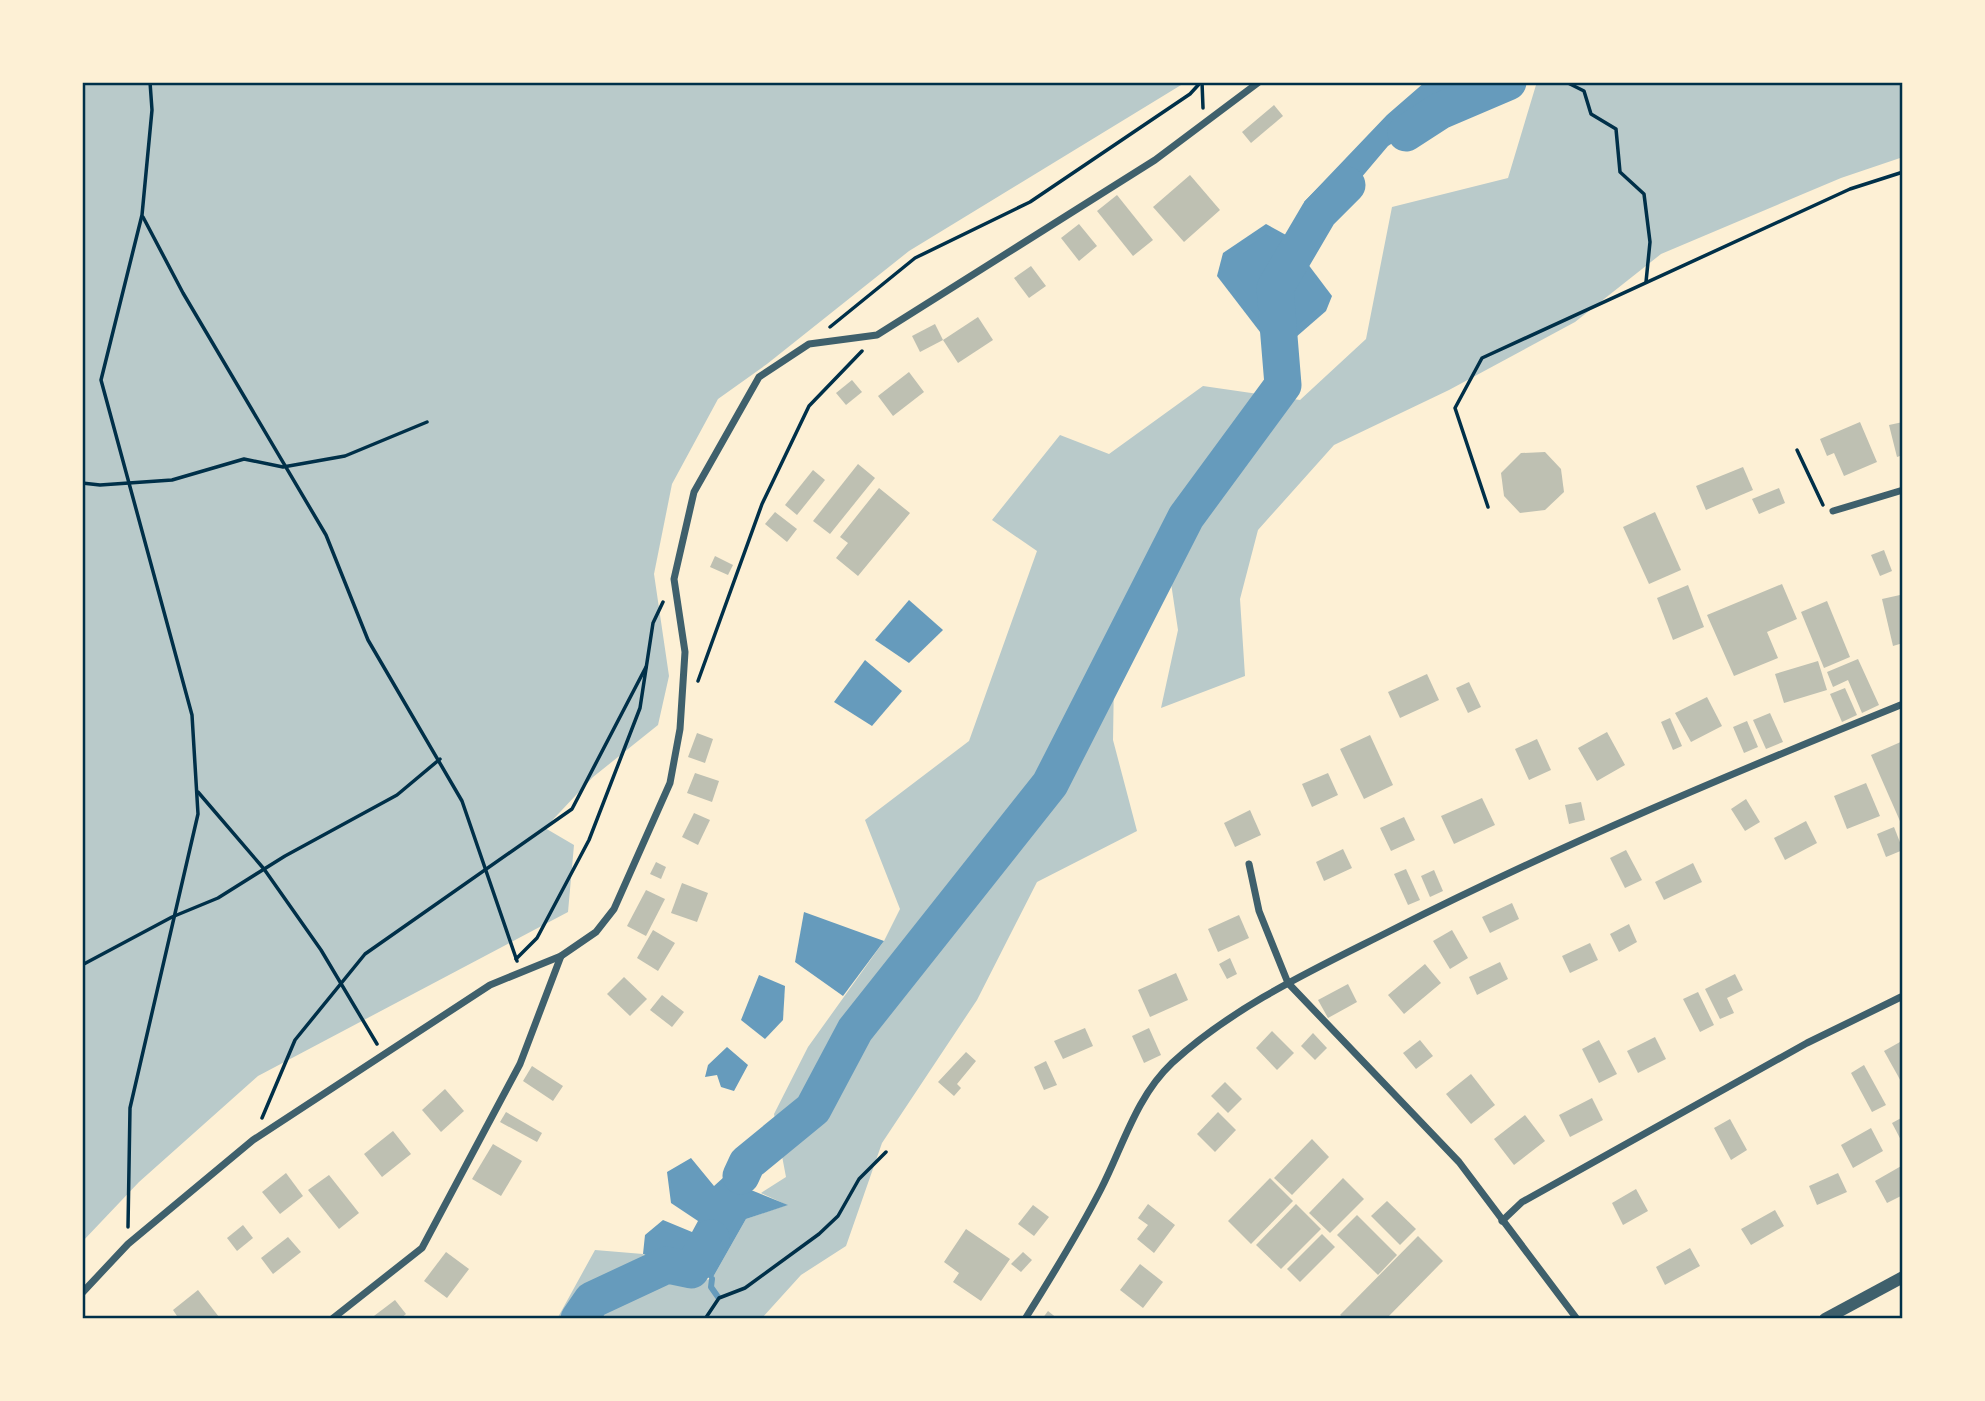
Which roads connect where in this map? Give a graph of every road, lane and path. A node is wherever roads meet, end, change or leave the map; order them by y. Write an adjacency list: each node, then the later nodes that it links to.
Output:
1 (150, 82): 7 (path)
2 (1202, 82): 5 (path); 10 (path)
3 (1259, 82): 5 (street)
4 (1566, 82): 8 (path)
5 (1204, 124): 9 (street)
6 (1903, 172): 8 (path)
7 (142, 215): 13 (path); 15 (path)
8 (1646, 282): 17 (path)
9 (877, 335): 10 (street); 21 (path)
10 (809, 344): 19 (street)
11 (427, 422): 13 (path)
12 (1797, 450): 18 (path)
13 (283, 467): 15 (path); 23 (path)
14 (82, 482): 15 (path)
15 (129, 483): 24 (path)
16 (1903, 490): 18 (street)
17 (1488, 507)
18 (1833, 511)
19 (674, 579): 20 (path); 29 (street)
20 (646, 667): 27 (path); 30 (path)
21 (694, 692)
22 (1903, 704): 33 (street)
23 (440, 759): 26 (path); 27 (path)
24 (197, 790): 26 (path); 28 (path)
25 (1249, 864): 33 (street)
26 (264, 869): 28 (path); 34 (path)
27 (485, 869): 30 (path); 34 (path)
28 (173, 917): 31 (path); 41 (path)
29 (561, 956): 32 (street); 44 (street)
30 (517, 958): 32 (path); 35 (path)
31 (82, 965)
32 (521, 972): 35 (street)
33 (1288, 983): 40 (street); 46 (street)
34 (341, 984): 37 (path); 38 (path)
35 (489, 985): 37 (street)
36 (1903, 996): 40 (street)
37 (383, 1054): 38 (street)
38 (253, 1140): 41 (street)
39 (886, 1152): 45 (path)
40 (1502, 1221): 47 (street)
41 (128, 1244): 43 (street)
42 (1903, 1277): 48 (street)
43 (82, 1293)
44 (332, 1319)
45 (705, 1319)
46 (1025, 1319)
47 (1577, 1319)
48 (1825, 1319)

